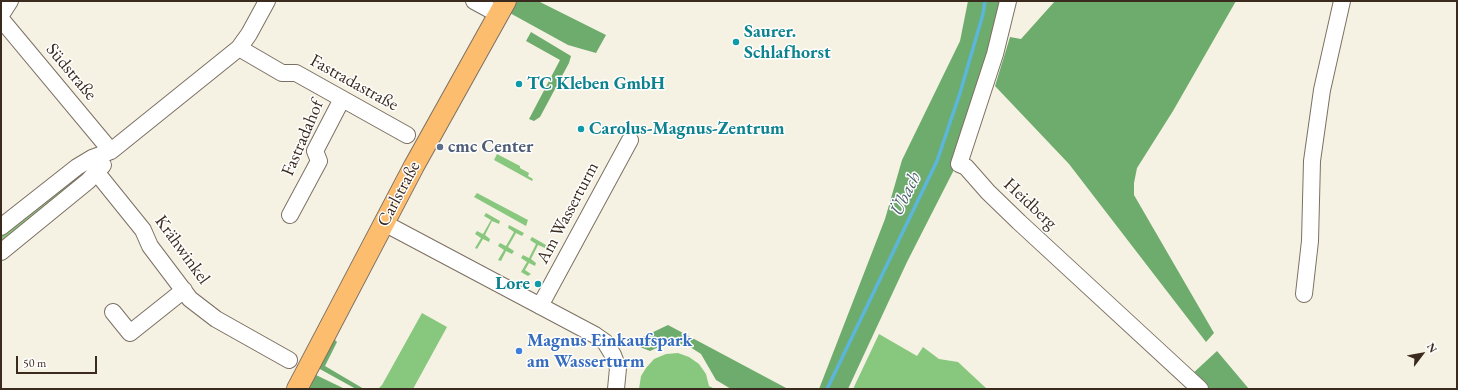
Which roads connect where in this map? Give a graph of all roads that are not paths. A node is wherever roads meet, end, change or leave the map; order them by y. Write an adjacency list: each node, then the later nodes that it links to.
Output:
1 (10, 1): 7 (street)
2 (267, 1): 9 (street)
3 (474, 1): 6 (street)
4 (1008, 1): 26 (street, Heidberg)
5 (1342, 1): 20 (street)
6 (502, 7): 16 (main road, Carlstraße)
7 (1, 15)
8 (1, 19): 13 (street, Südstraße)
9 (239, 48): 10 (street, Fastradastraße); 13 (street)
10 (342, 99): 11 (street, Fastradastraße); 15 (street, Fastradahof)
11 (407, 135)
12 (630, 140): 21 (street, Am Wasserturm)
13 (111, 151): 14 (street); 17 (street)
14 (97, 173): 18 (street); 19 (street, Krähwinkel)
15 (290, 215)
16 (384, 223): 21 (street); 24 (main road, Carlstraße)
17 (1, 227)
18 (1, 252)
19 (184, 290): 22 (street); 23 (street, Krähwinkel)
20 (1304, 294)
21 (540, 306): 25 (street)
22 (113, 312)
23 (289, 360)
24 (297, 389)
25 (616, 389)
26 (1200, 389)

